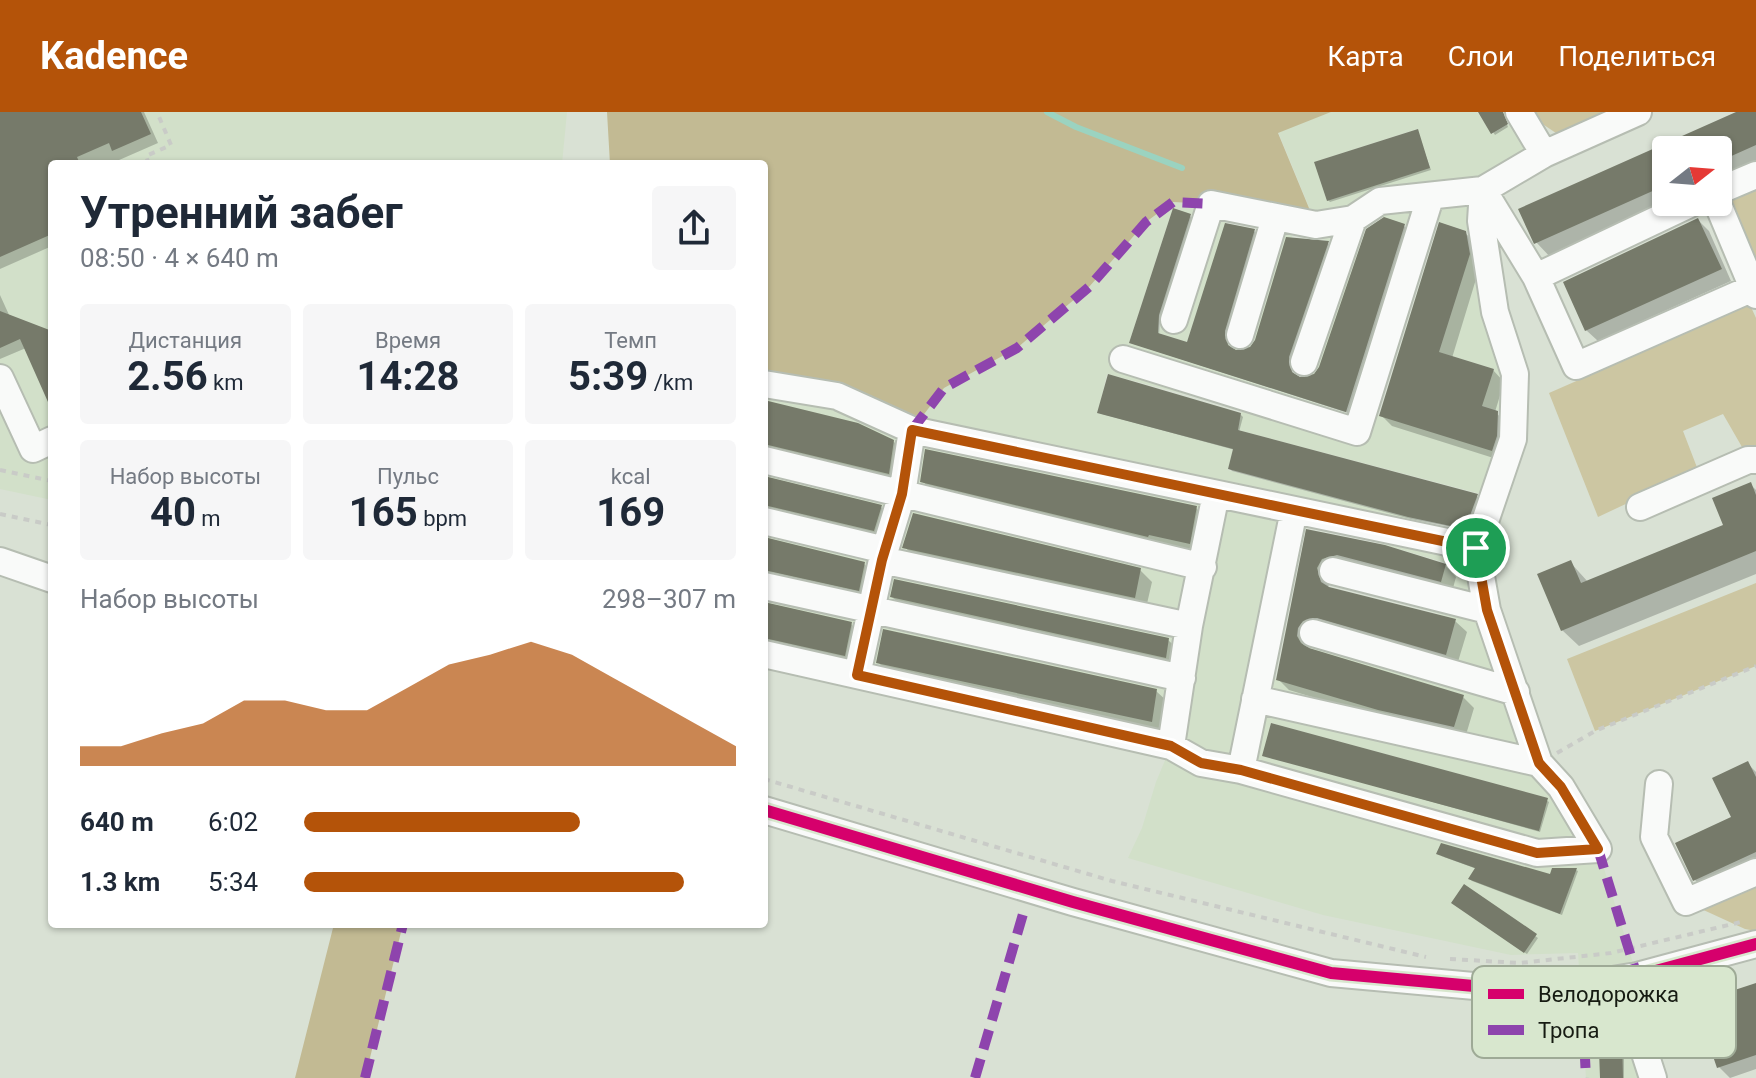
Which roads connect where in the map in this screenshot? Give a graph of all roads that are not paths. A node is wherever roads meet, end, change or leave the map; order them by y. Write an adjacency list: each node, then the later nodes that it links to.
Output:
1 (1519, 112): 3 (street)
2 (1638, 112): 3 (street)
3 (1544, 154): 6 (street)
4 (1756, 175): 5 (street)
5 (1732, 185)
6 (1483, 190): 7 (street); 12 (street); 29 (street)
7 (1430, 198): 11 (street); 16 (street)
8 (1665, 216): 12 (street)
9 (1723, 216): 13 (street)
10 (1275, 218): 11 (street); 14 (street); 15 (street)
11 (1353, 219): 17 (street)
12 (1536, 277): 13 (street)
13 (1755, 292)
14 (1174, 320)
15 (1240, 335)
16 (1123, 359)
17 (1304, 362)
18 (0, 378): 21 (street)
19 (768, 385): 20 (street)
20 (912, 430): 24 (street); 25 (street)
21 (48, 442)
22 (1756, 460): 26 (street)
23 (768, 461): 24 (street)
24 (902, 494): 30 (street); 32 (street)
25 (1216, 494): 27 (street); 32 (street)
26 (1640, 507)
27 (1294, 510): 29 (street); 44 (street)
28 (768, 522): 30 (street)
29 (1476, 548): 37 (street)
30 (883, 555): 36 (street); 38 (street)
31 (0, 561): 34 (street)
32 (1203, 567): 38 (street)
33 (1333, 571): 37 (street)
34 (48, 578)
35 (768, 587): 36 (street)
36 (869, 610): 41 (street); 42 (street)
37 (1487, 610): 43 (street)
38 (1189, 626): 42 (street)
39 (1313, 633): 43 (street)
40 (768, 655): 41 (street)
41 (857, 675): 45 (street)
42 (1182, 678): 45 (street)
43 (1516, 692): 46 (street)
44 (1255, 699): 46 (street); 47 (street)
45 (1171, 746): 47 (street)
46 (1539, 763): 47 (street)
47 (1241, 770)
48 (1659, 784): 50 (street)
49 (768, 811): 53 (street)
50 (1756, 872)
51 (1749, 933): 52 (street)
52 (1663, 966)
53 (1472, 986)
54 (1647, 1058): 55 (street)
55 (1653, 1078)

